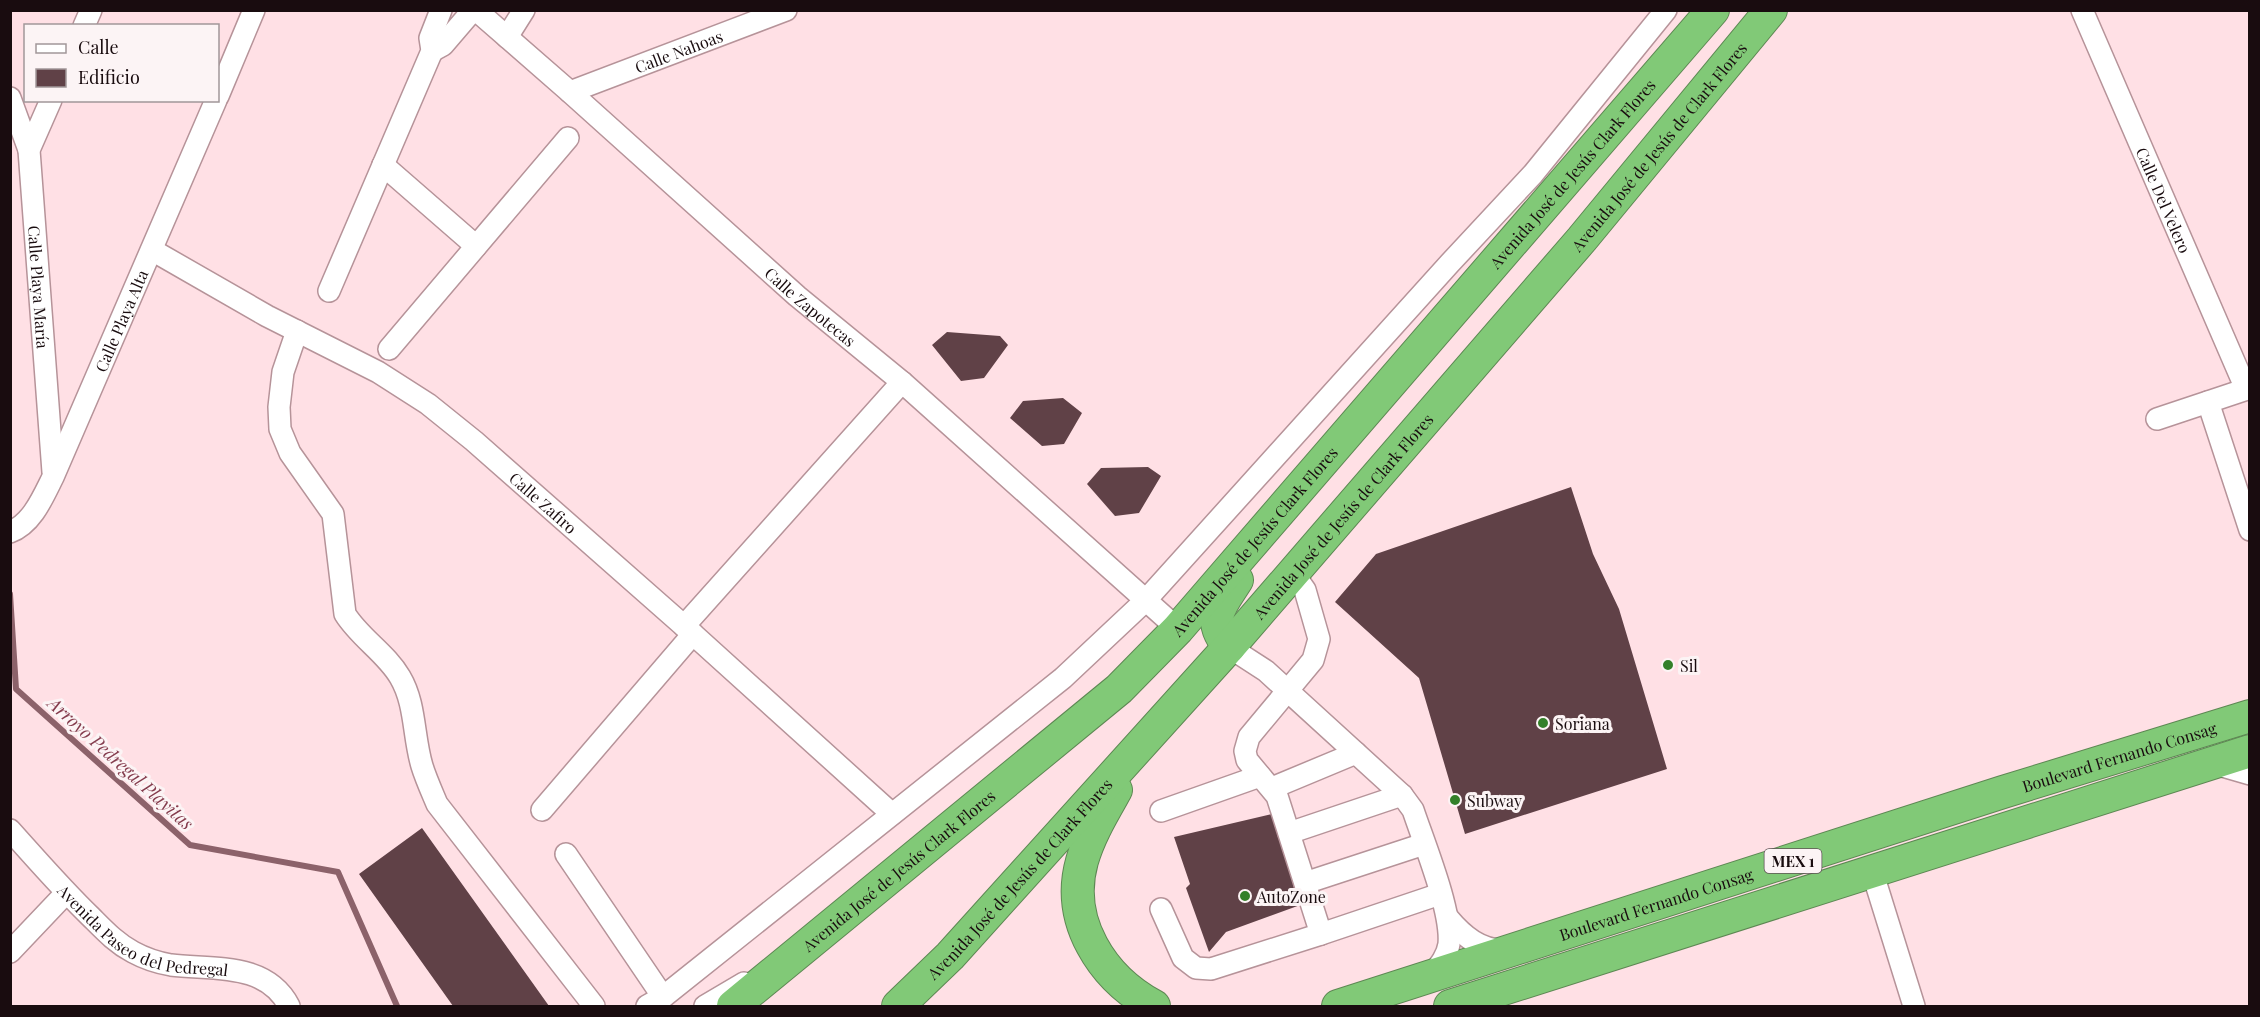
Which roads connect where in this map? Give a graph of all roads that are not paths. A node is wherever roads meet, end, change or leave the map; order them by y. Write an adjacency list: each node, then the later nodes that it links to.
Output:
1 (91, 10): 12 (street)
2 (254, 10): 16 (street)
3 (441, 10): 14 (street)
4 (474, 10): 13 (street, Calle Zapotecas); 14 (street)
5 (524, 10): 13 (street)
6 (786, 10): 15 (street, Calle Nahoas)
7 (1666, 10): 37 (street)
8 (1713, 10): 11 (highway, Avenida José de Jesús Clark Flores)
9 (1771, 10): 36 (highway, Avenida José de Jesús de Clark Flores)
10 (2082, 10): 29 (street, Calle Del Velero)
11 (1694, 22): 33 (highway, Avenida José de Jesús Clark Flores)
12 (85, 24)
13 (507, 37): 15 (street, Calle Zapotecas)
14 (432, 51): 22 (street)
15 (570, 92): 28 (street, Calle Zapotecas)
16 (219, 94)
17 (10, 98): 21 (street)
18 (50, 102): 21 (street, Calle Playa María)
19 (215, 102): 24 (street, Calle Playa Alta)
20 (568, 138): 23 (street)
21 (29, 150): 32 (street, Calle Playa María)
22 (383, 165): 23 (street); 25 (street)
23 (476, 246): 27 (street)
24 (152, 250): 26 (street, Calle Zafiro); 32 (street, Calle Playa Alta)
25 (329, 291)
26 (297, 331): 39 (street, Calle Zafiro); 72 (street)
27 (389, 349)
28 (902, 382): 37 (street, Calle Zapotecas); 39 (street)
29 (2248, 389): 30 (street)
30 (2208, 402): 31 (street); 34 (street)
31 (2157, 419)
32 (53, 477): 35 (street, Calle Playa Alta)
33 (1266, 530): 38 (highway, Avenida José de Jesús Clark Flores); 40 (highway)
34 (2250, 530)
35 (10, 532)
36 (1293, 573): 40 (highway, Avenida José de Jesús de Clark Flores); 41 (street)
37 (1145, 601): 38 (street, Calle Zapotecas); 52 (street)
38 (1178, 629): 68 (highway, Avenida José de Jesús Clark Flores)
39 (688, 630): 50 (street); 52 (street, Calle Zafiro)
40 (1236, 639): 41 (street); 43 (highway, Avenida José de Jesús de Clark Flores)
41 (1288, 691): 45 (street); 48 (street)
42 (2250, 716): 62 (highway, Boulevard Fernando Consag / MEX 1)
43 (1144, 742): 75 (highway, Avenida José de Jesús de Clark Flores); 76 (highway)
44 (2250, 751): 46 (highway, Boulevard Fernando Consag / MEX 1)
45 (1356, 753): 48 (street); 49 (street)
46 (2212, 763): 47 (street); 57 (highway, Boulevard Fernando Consag / MEX 1)
47 (2250, 774)
48 (1266, 782): 51 (street); 54 (street)
49 (1402, 795): 54 (street); 55 (street)
50 (542, 810)
51 (1161, 811)
52 (892, 814): 70 (street)
53 (10, 830): 59 (street, Avenida Paseo del Pedregal)
54 (1289, 833): 58 (street)
55 (1424, 844): 58 (street); 60 (street)
56 (566, 854): 70 (street)
57 (1872, 871): 65 (highway, Boulevard Fernando Consag / MEX 1); 79 (street)
58 (1305, 883): 64 (street)
59 (66, 893): 67 (street); 71 (street, Avenida Paseo del Pedregal)
60 (1440, 894): 63 (street); 64 (street)
61 (1161, 909): 64 (street)
62 (1632, 913): 65 (highway); 66 (highway, Boulevard Fernando Consag / MEX 1)
63 (1448, 918): 66 (street); 69 (street)
64 (1321, 934)
65 (1641, 944): 78 (highway, Boulevard Fernando Consag / MEX 1)
66 (1516, 949): 69 (highway, Boulevard Fernando Consag / MEX 1)
67 (10, 952)
68 (792, 957): 73 (street); 74 (highway, Avenida José de Jesús Clark Flores)
69 (1431, 976): 77 (highway, Boulevard Fernando Consag / MEX 1)
70 (655, 1002)
71 (289, 1006)
72 (594, 1006)
73 (705, 1006)
74 (732, 1006)
75 (898, 1006)
76 (1154, 1006)
77 (1338, 1006)
78 (1449, 1006)
79 (1914, 1006)

